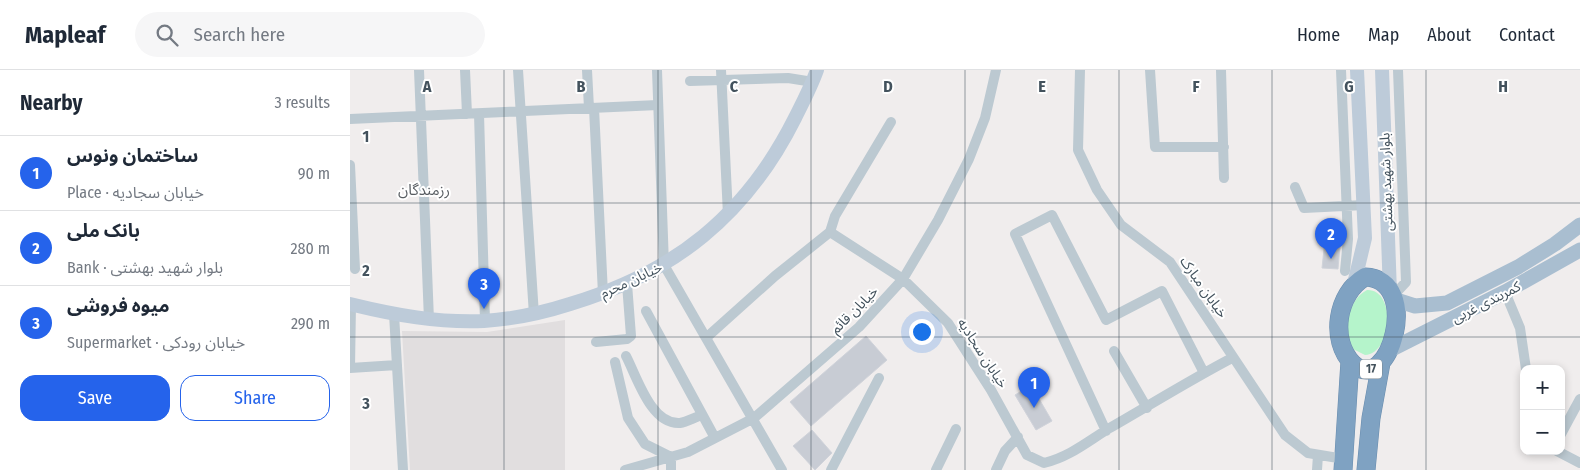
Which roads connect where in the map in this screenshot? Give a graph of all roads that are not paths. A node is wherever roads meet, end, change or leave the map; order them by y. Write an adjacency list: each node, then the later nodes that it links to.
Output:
1 (419, 70): 24 (street)
2 (465, 70): 22 (street)
3 (518, 70): 21 (street)
4 (588, 70): 20 (street)
5 (656, 70): 19 (street)
6 (721, 70): 18 (street)
7 (996, 70): 40 (street, خیابان قائم)
8 (1080, 70): 58 (street, خیابان مبارک)
9 (1150, 70): 27 (street)
10 (1221, 70): 27 (street)
11 (1341, 70): 32 (street)
12 (1357, 70): 31 (street, بلوار شهید بهشتی)
13 (1382, 70): 45 (street, بلوار شهید بهشتی)
14 (1398, 70): 45 (street)
15 (788, 74): 16 (street); 18 (street)
16 (815, 76): 33 (street, خیابان محرم)
17 (690, 81): 18 (street)
18 (721, 82): 33 (street)
19 (658, 105): 20 (street); 37 (street)
20 (592, 108): 21 (street); 44 (street)
21 (520, 112): 23 (street); 50 (street)
22 (467, 114): 23 (street); 24 (street)
23 (478, 114): 52 (street)
24 (421, 116): 25 (street); 51 (street)
25 (350, 119)
26 (891, 122): 35 (street)
27 (1224, 147): 29 (street)
28 (350, 165): 38 (street)
29 (1224, 178)
30 (1295, 187): 32 (street)
31 (1364, 205): 32 (street); 39 (street, بلوار شهید بهشتی)
32 (1347, 206): 39 (street)
33 (728, 215): 37 (street, خیابان محرم)
34 (1580, 225): 42 (main road, کمربندی غربی)
35 (830, 232): 40 (street, خیابان سجادیه); 53 (street)
36 (1580, 250): 43 (main road, کمربندی غربی / 17)
37 (664, 266): 41 (street, خیابان محرم); 53 (street)
38 (355, 269)
39 (1349, 277): 45 (highway); 59 (highway, 17)
40 (903, 279): 69 (street, خیابان قائم); 73 (street, خیابان سجادیه)
41 (627, 284): 44 (street, خیابان محرم); 54 (street)
42 (1483, 284): 45 (main road, کمربندی غربی); 46 (main road)
43 (1505, 292): 46 (main road, کمربندی غربی / 17); 62 (street)
44 (604, 294): 50 (street, خیابان محرم)
45 (1391, 296): 57 (highway, 17)
46 (1488, 301): 57 (main road, کمربندی غربی / 17)
47 (350, 304): 49 (street, خیابان محرم); 63 (street)
48 (646, 311): 68 (street)
49 (394, 314): 51 (street, خیابان محرم); 61 (street)
50 (534, 315): 52 (street, خیابان محرم)
51 (429, 320): 52 (street, خیابان محرم)
52 (485, 321)
53 (707, 338): 69 (street)
54 (596, 342)
55 (1114, 351): 67 (street)
56 (626, 356): 68 (street)
57 (1385, 356): 59 (highway, 17); 88 (highway, 17)
58 (1232, 358): 64 (street, خیابان سجادیه); 75 (street, خیابان مبارک)
59 (1350, 360): 79 (highway, 17)
60 (614, 362): 77 (street)
61 (397, 365): 63 (street); 80 (street)
62 (1525, 365)
63 (350, 368)
64 (1204, 373): 67 (street, خیابان سجادیه); 72 (street)
65 (879, 378): 84 (street)
66 (1580, 399): 70 (street)
67 (1147, 408): 72 (street, خیابان سجادیه)
68 (702, 414): 74 (street)
69 (754, 418): 74 (street, خیابان قائم); 83 (street)
70 (1565, 427)
71 (956, 429): 85 (street)
72 (1106, 431): 73 (street, خیابان سجادیه)
73 (1018, 436): 86 (street)
74 (716, 438): 77 (street, خیابان قائم)
75 (1318, 455): 79 (street, خیابان مبارک); 87 (street)
76 (1565, 455): 78 (street)
77 (671, 457): 81 (street, خیابان قائم); 82 (street)
78 (1580, 463)
79 (1344, 464)
80 (402, 470)
81 (625, 470)
82 (671, 470)
83 (782, 470)
84 (831, 470)
85 (936, 470)
86 (996, 470)
87 (1317, 470)
88 (1366, 470)

